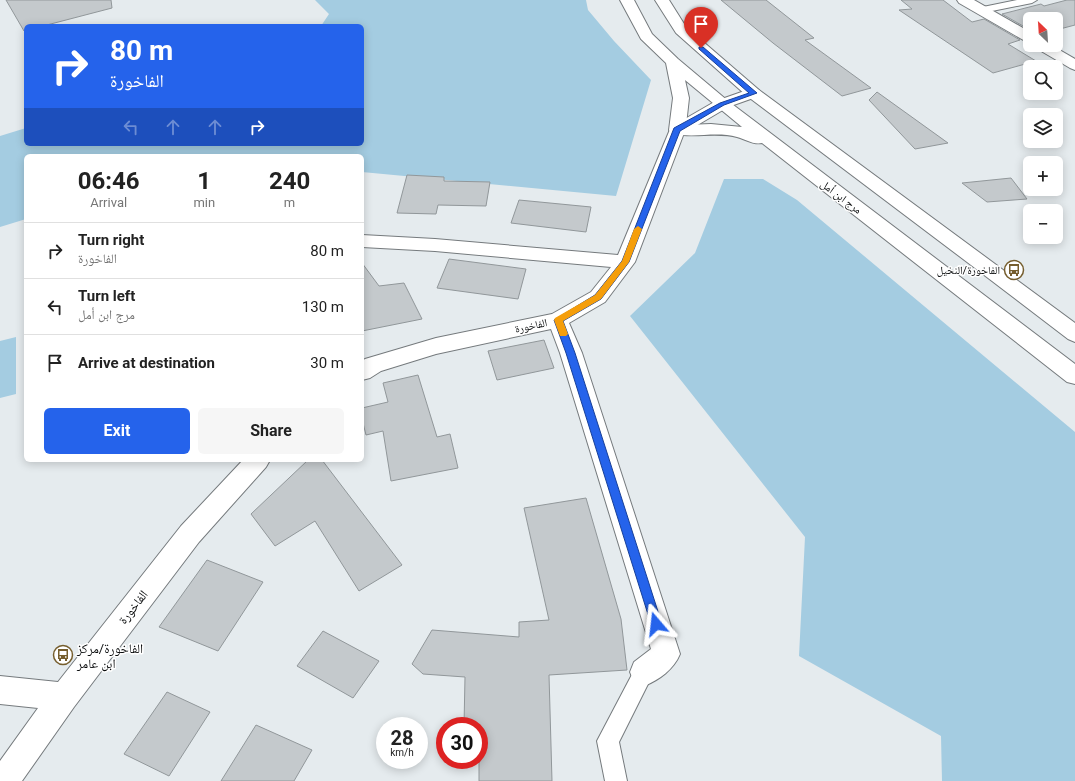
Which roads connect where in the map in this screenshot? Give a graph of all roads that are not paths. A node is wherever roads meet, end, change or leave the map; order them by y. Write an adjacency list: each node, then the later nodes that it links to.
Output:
1 (627, 0): 8 (street, مرج ابن أمل)
2 (662, 0): 10 (street)
3 (964, 0): 5 (street)
4 (1032, 0): 5 (lane)
5 (982, 10): 6 (street)
6 (1023, 34)
7 (1053, 52): 9 (street)
8 (673, 62): 11 (street, مرج ابن أمل); 12 (street, الفاخورة)
9 (1075, 65)
10 (754, 93): 11 (street); 17 (street)
11 (722, 104): 12 (street); 13 (street, مرج ابن أمل)
12 (677, 130): 13 (street); 15 (street, الفاخورة)
13 (774, 145): 19 (street, مرج ابن أمل)
14 (364, 241): 15 (street)
15 (625, 262): 16 (street, الفاخورة)
16 (558, 320): 18 (street, الفاخورة); 21 (street)
17 (1075, 334)
18 (364, 371)
19 (1075, 376)
20 (256, 462): 23 (street, الفاخورة)
21 (644, 672): 25 (lane)
22 (0, 690): 23 (street)
23 (64, 697): 24 (street, الفاخورة)
24 (4, 781)
25 (616, 781)

